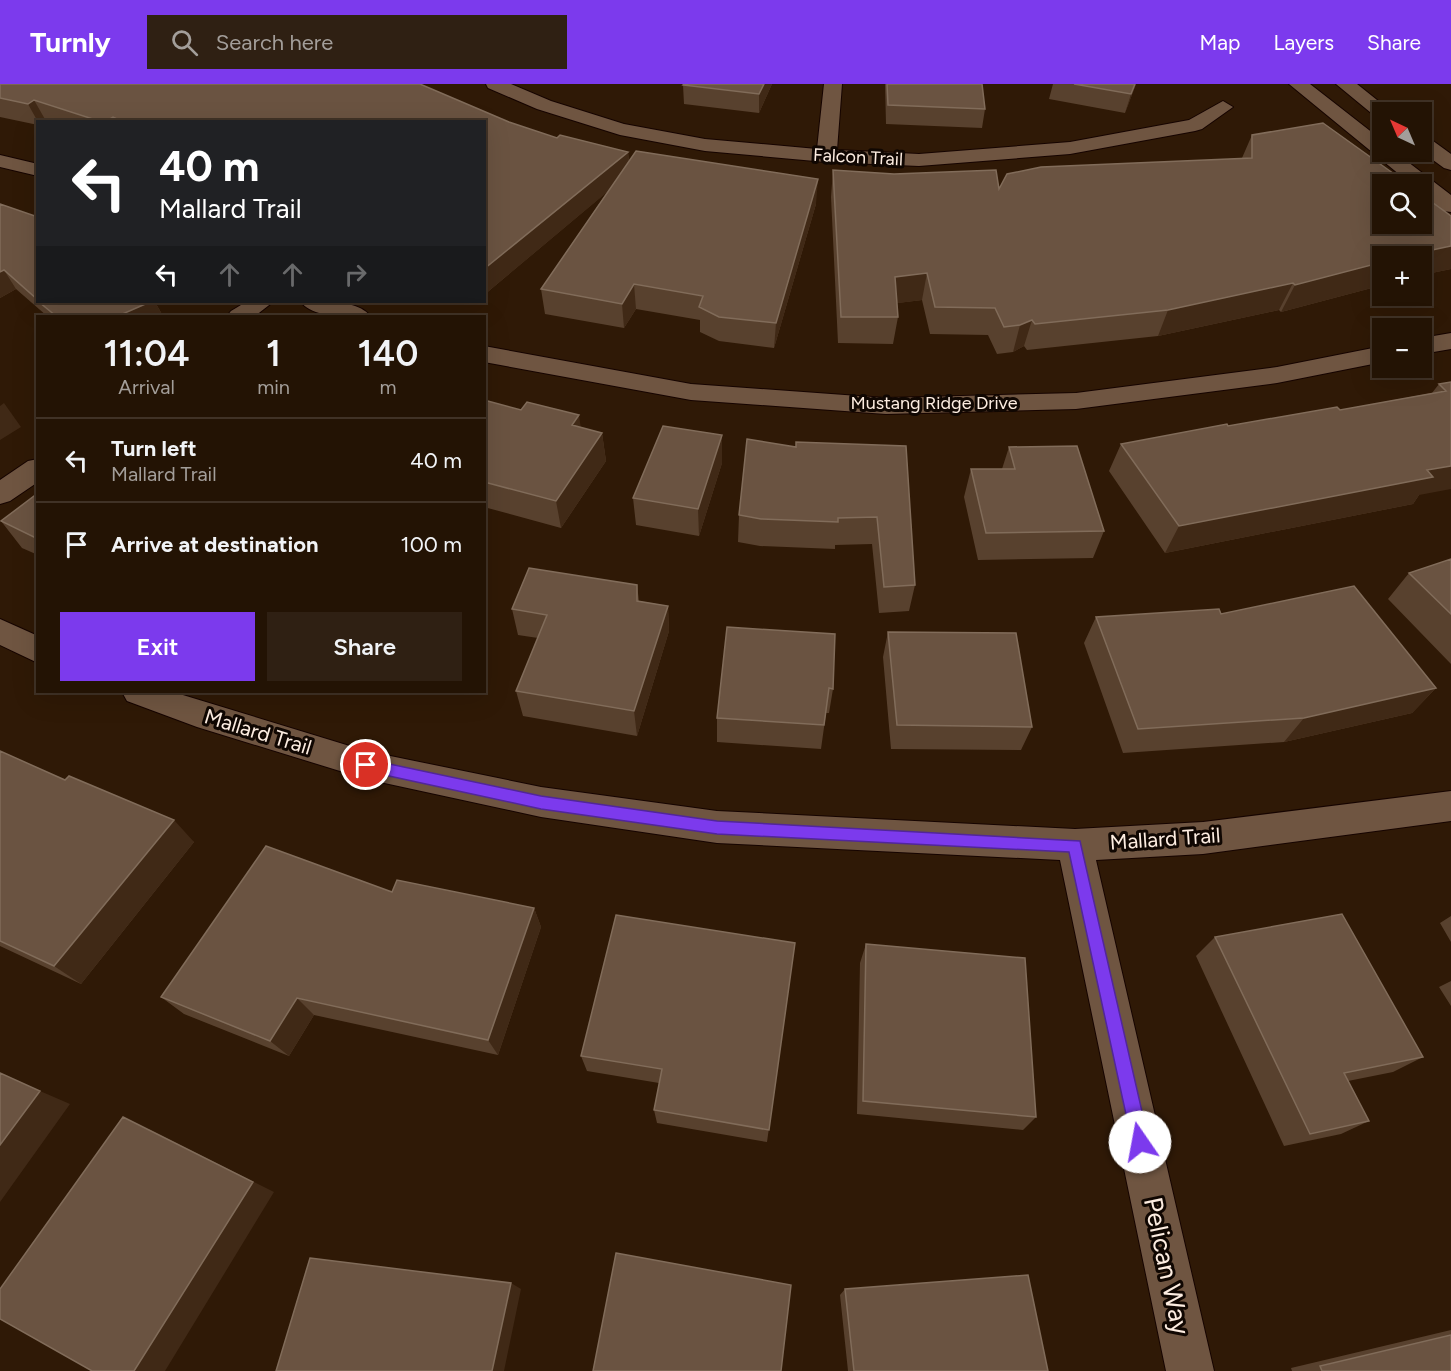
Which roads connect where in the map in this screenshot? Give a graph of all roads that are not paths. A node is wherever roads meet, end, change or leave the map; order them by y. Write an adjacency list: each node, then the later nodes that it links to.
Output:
1 (495, 84): 9 (street, Falcon Trail)
2 (833, 84): 9 (street)
3 (1298, 84): 7 (street)
4 (1345, 84): 5 (street)
5 (1372, 104)
6 (1223, 107): 9 (street, Falcon Trail)
7 (1372, 142)
8 (1432, 150): 12 (street)
9 (826, 156)
10 (0, 161): 13 (street)
11 (1397, 162): 14 (street)
12 (1451, 164)
13 (36, 170)
14 (1451, 206)
15 (259, 303): 17 (street)
16 (316, 303): 18 (street)
17 (241, 315)
18 (355, 315)
19 (1451, 341): 20 (street)
20 (1432, 344)
21 (486, 354): 22 (street, Mustang Ridge Drive)
22 (1372, 356)
23 (36, 469): 24 (street)
24 (0, 494)
25 (0, 631): 26 (street)
26 (36, 650)
27 (141, 693): 29 (street, Mallard Trail)
28 (1451, 806): 29 (street, Mallard Trail)
29 (1075, 845): 30 (street, Pelican Way)
30 (1190, 1371)

